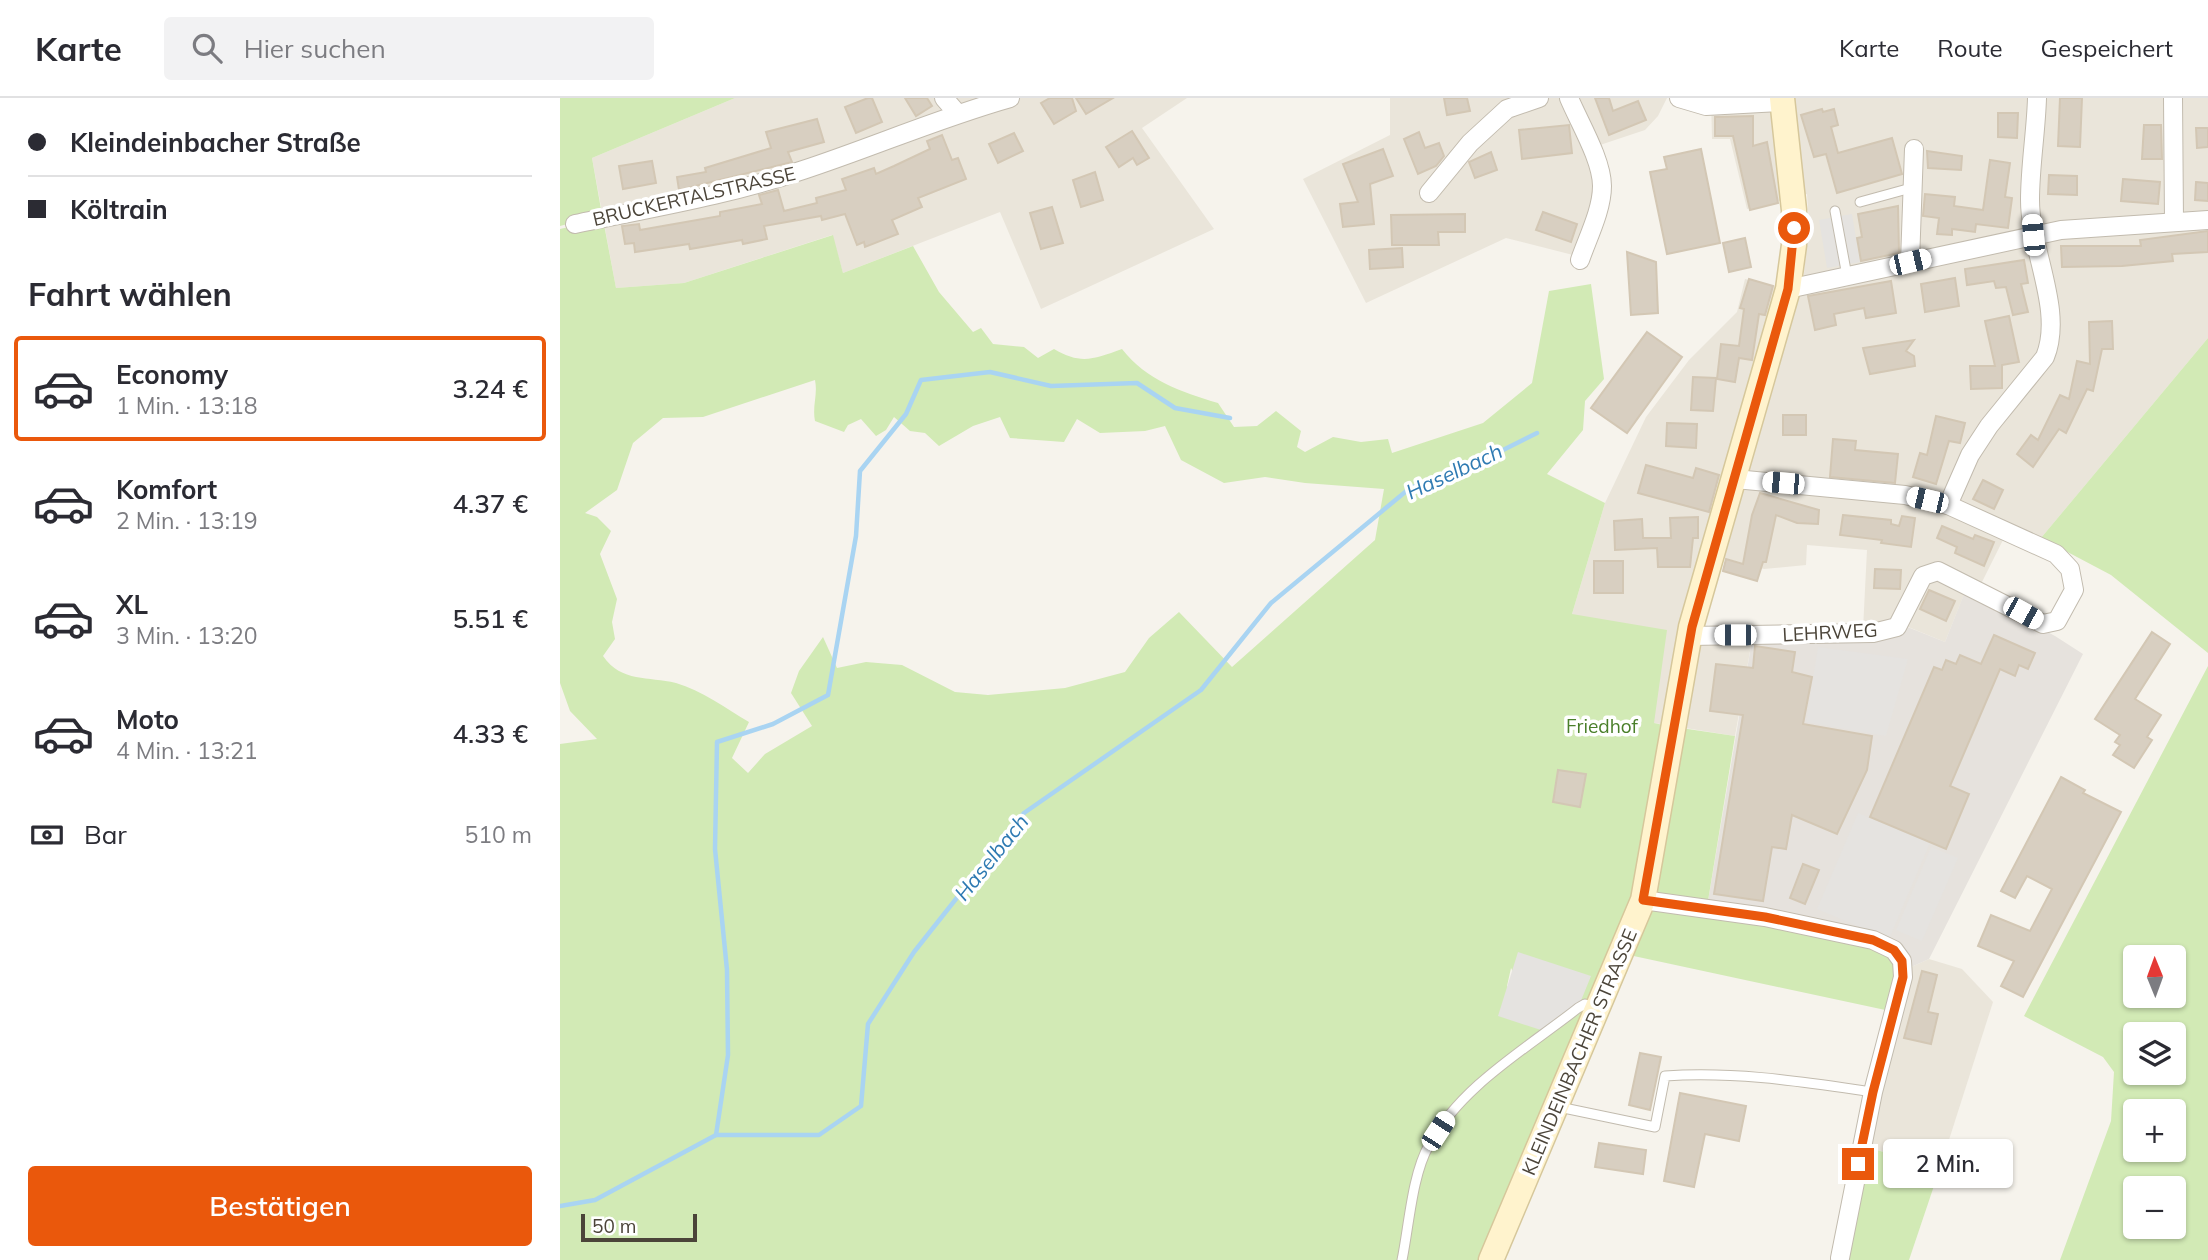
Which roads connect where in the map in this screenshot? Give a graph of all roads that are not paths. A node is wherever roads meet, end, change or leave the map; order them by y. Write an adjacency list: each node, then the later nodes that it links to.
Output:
1 (944, 98): 9 (street)
2 (1010, 98): 9 (street, BRUCKERTALSTRASSE)
3 (1539, 98): 12 (street)
4 (1569, 98): 19 (street)
5 (1679, 98): 8 (street)
6 (2037, 98): 18 (street)
7 (2173, 98): 15 (street)
8 (1782, 100): 22 (street, KLEINDEINBACHER STRASSE)
9 (957, 113): 17 (street, BRUCKERTALSTRASSE)
10 (1914, 149): 11 (street)
11 (1911, 188): 13 (lane); 20 (street)
12 (1429, 193)
13 (1860, 202)
14 (1835, 211): 21 (lane)
15 (2174, 220): 16 (street); 18 (street)
16 (2208, 220)
17 (575, 224)
18 (2033, 235): 20 (street); 24 (street)
19 (1580, 260)
20 (1910, 262): 21 (street)
21 (1847, 276): 22 (street)
22 (1788, 289): 23 (street, KLEINDEINBACHER STRASSE)
23 (1735, 479): 24 (street); 25 (street, KLEINDEINBACHER STRASSE)
24 (1948, 505): 25 (street, LEHRWEG)
25 (1690, 636): 26 (street, KLEINDEINBACHER STRASSE)
26 (1643, 900): 27 (street, KLEINDEINBACHER STRASSE); 28 (street)
27 (1597, 1008): 29 (street, KLEINDEINBACHER STRASSE); 31 (lane)
28 (1873, 1092): 29 (lane); 30 (street)
29 (1557, 1107): 32 (street, KLEINDEINBACHER STRASSE)
30 (1840, 1258)
31 (1402, 1260)
32 (1491, 1260)

